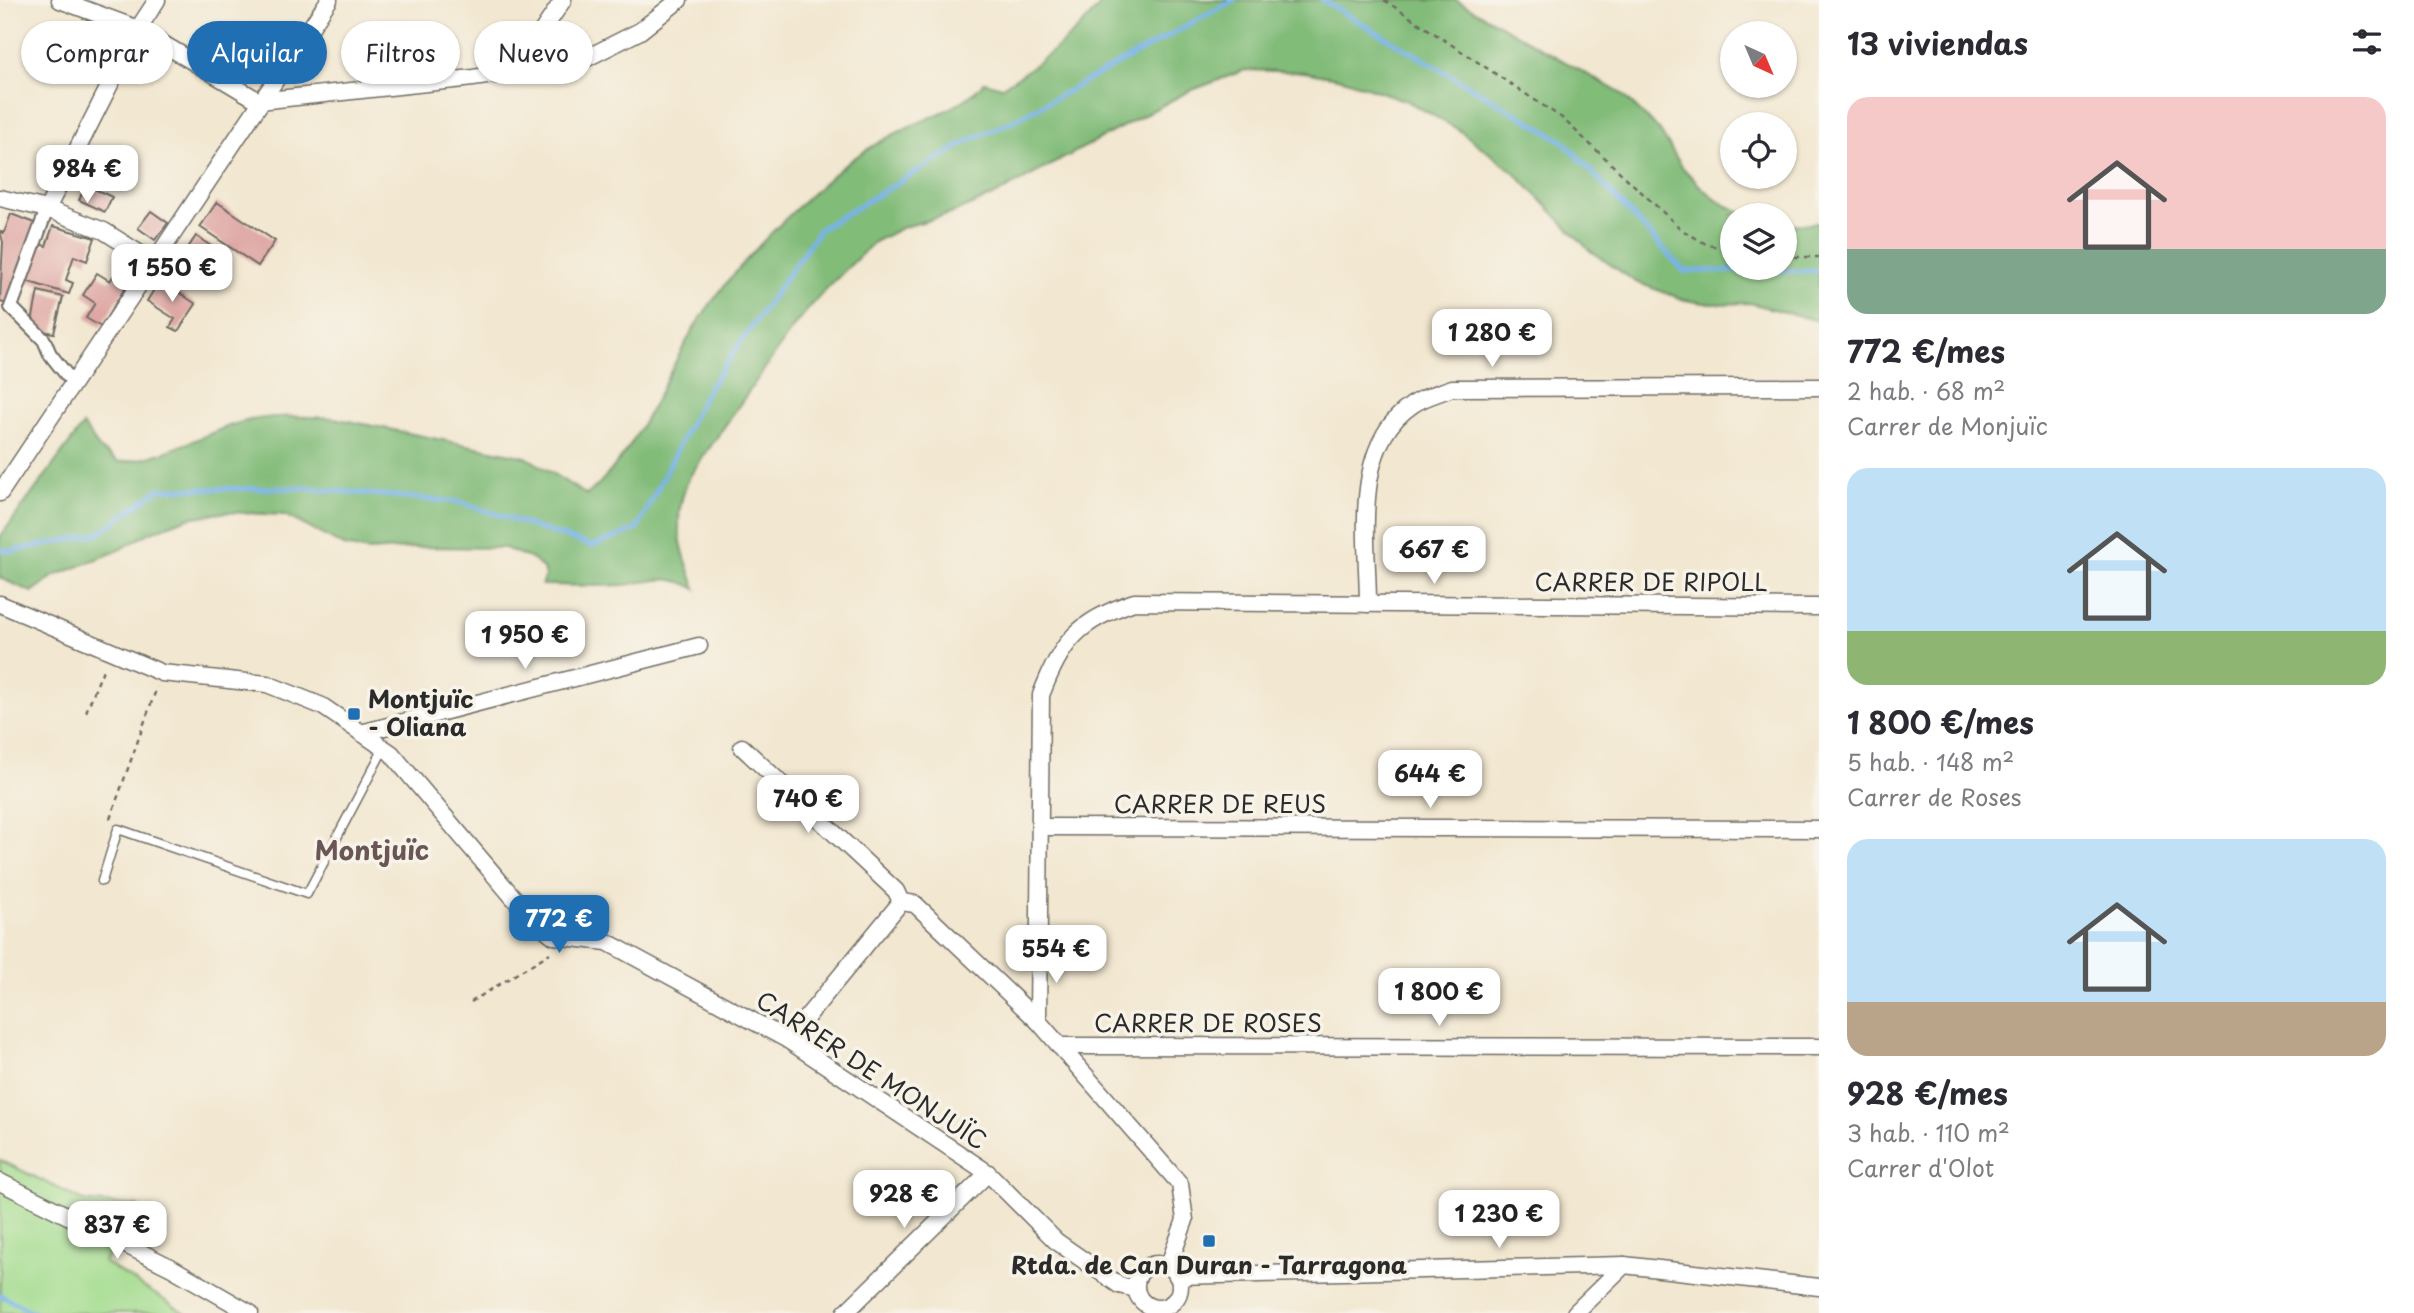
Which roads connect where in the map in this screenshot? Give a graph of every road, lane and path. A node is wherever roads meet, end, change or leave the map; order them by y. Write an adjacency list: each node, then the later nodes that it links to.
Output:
1 (60, 0): 7 (street)
2 (157, 0): 8 (street)
3 (328, 0): 14 (street)
4 (563, 0): 9 (street)
5 (679, 0): 11 (street)
6 (1384, 0): 17 (path)
7 (116, 21)
8 (143, 21)
9 (549, 21)
10 (173, 50): 14 (street)
11 (593, 55)
12 (474, 77): 14 (street)
13 (110, 84): 16 (street)
14 (260, 102): 20 (street)
15 (0, 198): 16 (street)
16 (47, 209): 20 (street); 21 (street)
17 (1720, 248)
18 (1797, 257): 19 (path)
19 (1819, 257)
20 (153, 262): 21 (street)
21 (73, 383): 23 (street)
22 (1819, 387): 25 (street)
23 (0, 493)
24 (0, 604): 28 (street)
25 (1368, 604): 26 (street, CARRER DE RIPOLL); 34 (street, CARRER DE RIPOLL)
26 (1819, 607)
27 (699, 646): 31 (street)
28 (110, 651): 29 (street); 30 (path)
29 (162, 673): 31 (street); 35 (path)
30 (86, 712)
31 (361, 733): 33 (street)
32 (742, 747): 38 (street)
33 (384, 748): 35 (lane); 39 (street)
34 (1040, 827): 36 (street, CARRER DE REUS); 41 (street, CARRER DE RIPOLL)
35 (118, 829): 37 (lane)
36 (1819, 830)
37 (102, 881)
38 (901, 902): 41 (street); 42 (street)
39 (554, 936): 40 (path); 42 (street, CARRER DE MONJUÏC)
40 (471, 1002)
41 (1038, 1021): 43 (street)
42 (788, 1040): 45 (street, CARRER DE MONJUÏC)
43 (1059, 1046): 44 (street, CARRER DE ROSES); 48 (street)
44 (1819, 1047)
45 (988, 1173): 50 (street, CARRER DE MONJUÏC); 52 (street)
46 (0, 1181): 51 (street)
47 (1624, 1265): 48 (street); 49 (street); 53 (street)
48 (1172, 1271): 50 (street); 50 (street)
49 (1819, 1287)
50 (1141, 1302)
51 (250, 1313)
52 (846, 1313)
53 (1575, 1313)

